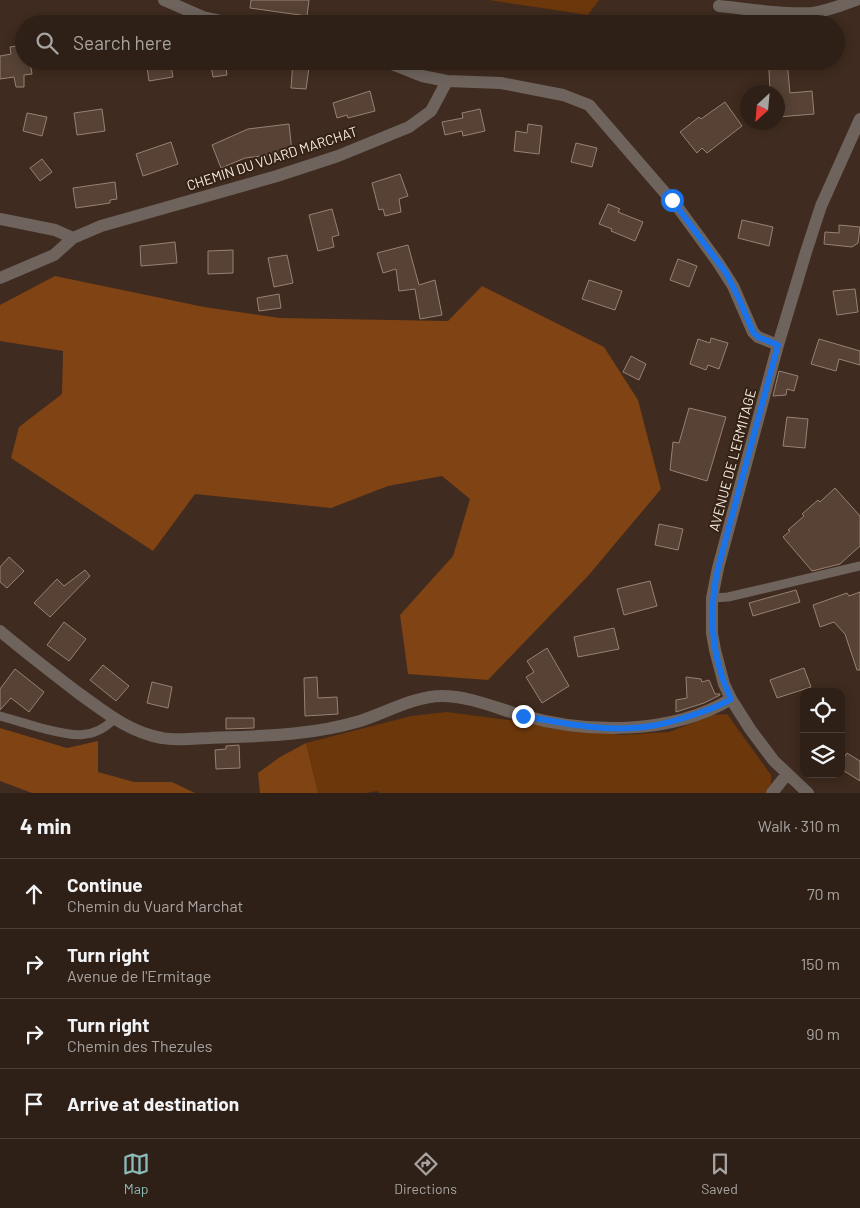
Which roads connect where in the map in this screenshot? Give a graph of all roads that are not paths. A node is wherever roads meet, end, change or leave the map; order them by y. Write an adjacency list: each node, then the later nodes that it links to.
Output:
1 (164, 0): 4 (street)
2 (856, 0): 3 (street)
3 (719, 6)
4 (198, 15)
5 (407, 70): 6 (street)
6 (447, 81): 9 (street, CHEMIN DU VUARD MARCHAT); 11 (street)
7 (860, 119): 11 (street, AVENUE DE L'ERMITAGE)
8 (0, 219): 9 (street)
9 (73, 238): 10 (street, CHEMIN DU VUARD MARCHAT)
10 (0, 278)
11 (778, 345): 13 (street, AVENUE DE L'ERMITAGE)
12 (860, 566): 13 (lane)
13 (712, 598): 15 (street, AVENUE DE L'ERMITAGE)
14 (0, 631): 17 (street)
15 (731, 699): 17 (street); 18 (street, AVENUE DE L'ERMITAGE)
16 (0, 716): 17 (lane)
17 (114, 719)
18 (787, 774): 19 (street); 20 (street, AVENUE DE L'ERMITAGE)
19 (772, 793)
20 (808, 793)

